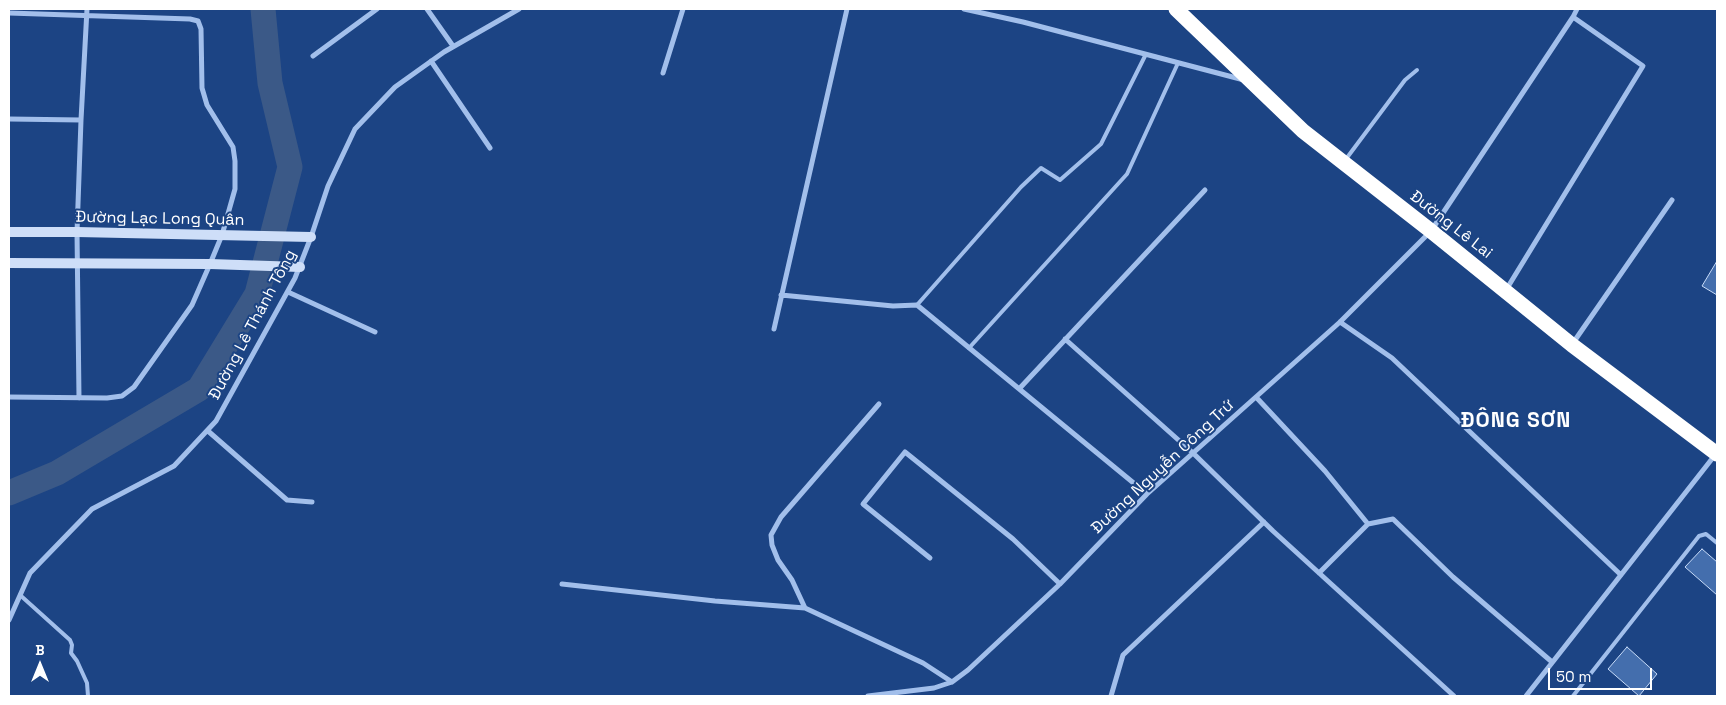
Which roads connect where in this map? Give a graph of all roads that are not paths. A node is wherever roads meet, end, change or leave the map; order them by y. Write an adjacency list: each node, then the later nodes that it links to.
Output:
1 (377, 9): 14 (street)
2 (427, 9): 12 (street)
3 (519, 9): 12 (street, Đường Lê Thánh Tông)
4 (683, 9): 18 (street)
5 (847, 9): 37 (street)
6 (964, 9): 13 (street)
7 (1176, 9): 19 (highway, Đường Lê Lai)
8 (1577, 9): 11 (street, Đường Nguyễn Công Trứ)
9 (9, 12): 10 (street)
10 (87, 12): 21 (street); 29 (street)
11 (1573, 17): 26 (street, Đường Nguyễn Công Trứ); 36 (street)
12 (453, 46): 15 (street, Đường Lê Thánh Tông)
13 (1146, 54): 16 (street); 38 (lane)
14 (313, 56)
15 (431, 61): 22 (street); 30 (street, Đường Lê Thánh Tông)
16 (1178, 63): 19 (street); 44 (lane)
17 (1417, 70): 23 (lane)
18 (663, 73)
19 (1251, 82): 23 (highway, Đường Lê Lai)
20 (9, 118): 21 (street)
21 (81, 120): 28 (street)
22 (490, 148)
23 (1343, 163): 26 (highway, Đường Lê Lai)
24 (1205, 190): 42 (street)
25 (1672, 200): 43 (street)
26 (1431, 231): 36 (highway, Đường Lê Lai); 39 (street, Đường Nguyễn Công Trứ)
27 (9, 232): 28 (street, Đường Lạc Long Quân)
28 (77, 232): 29 (street, Đường Lạc Long Quân); 32 (street)
29 (222, 235): 30 (street, Đường Lạc Long Quân); 33 (street)
30 (311, 237): 34 (street, Đường Lê Thánh Tông)
31 (9, 263): 32 (street)
32 (77, 263): 33 (street); 48 (street)
33 (210, 264): 34 (street); 48 (street)
34 (300, 267): 35 (street, Đường Lê Thánh Tông)
35 (288, 292): 41 (street); 50 (street, Đường Lê Thánh Tông)
36 (1506, 292): 43 (highway, Đường Lê Lai)
37 (781, 295): 38 (street); 40 (street)
38 (917, 305): 44 (street)
39 (1340, 322): 47 (street, Đường Nguyễn Công Trứ); 60 (street)
40 (774, 329)
41 (375, 332)
42 (1065, 339): 45 (street); 52 (street)
43 (1572, 345): 51 (highway, Đường Lê Lai)
44 (969, 348): 45 (street)
45 (1019, 389): 53 (street)
46 (9, 397): 48 (street)
47 (1256, 397): 52 (street, Đường Nguyễn Công Trứ); 56 (street)
48 (79, 398)
49 (879, 404): 64 (street)
50 (208, 431): 54 (street); 63 (street, Đường Lê Thánh Tông)
51 (1717, 453): 60 (street)
52 (1193, 454): 53 (street, Đường Nguyễn Công Trứ); 55 (street)
53 (1147, 494): 62 (street, Đường Nguyễn Công Trứ)
54 (312, 502)
55 (1264, 522): 59 (street); 71 (street)
56 (1368, 524): 59 (street); 66 (street)
57 (1717, 542): 74 (lane)
58 (930, 558): 62 (street)
59 (1318, 573): 72 (street)
60 (1621, 575): 66 (street)
61 (562, 584): 64 (street)
62 (1060, 584): 67 (street, Đường Nguyễn Công Trứ)
63 (20, 595): 65 (street, Đường Lê Thánh Tông); 69 (lane)
64 (805, 608): 67 (street)
65 (9, 620)
66 (1552, 662): 73 (street)
67 (952, 682): 68 (street, Đường Nguyễn Công Trứ)
68 (899, 694): 70 (street, Đường Nguyễn Công Trứ)
69 (88, 696)
70 (868, 696)
71 (1111, 696)
72 (1454, 696)
73 (1526, 696)
74 (1572, 696)

